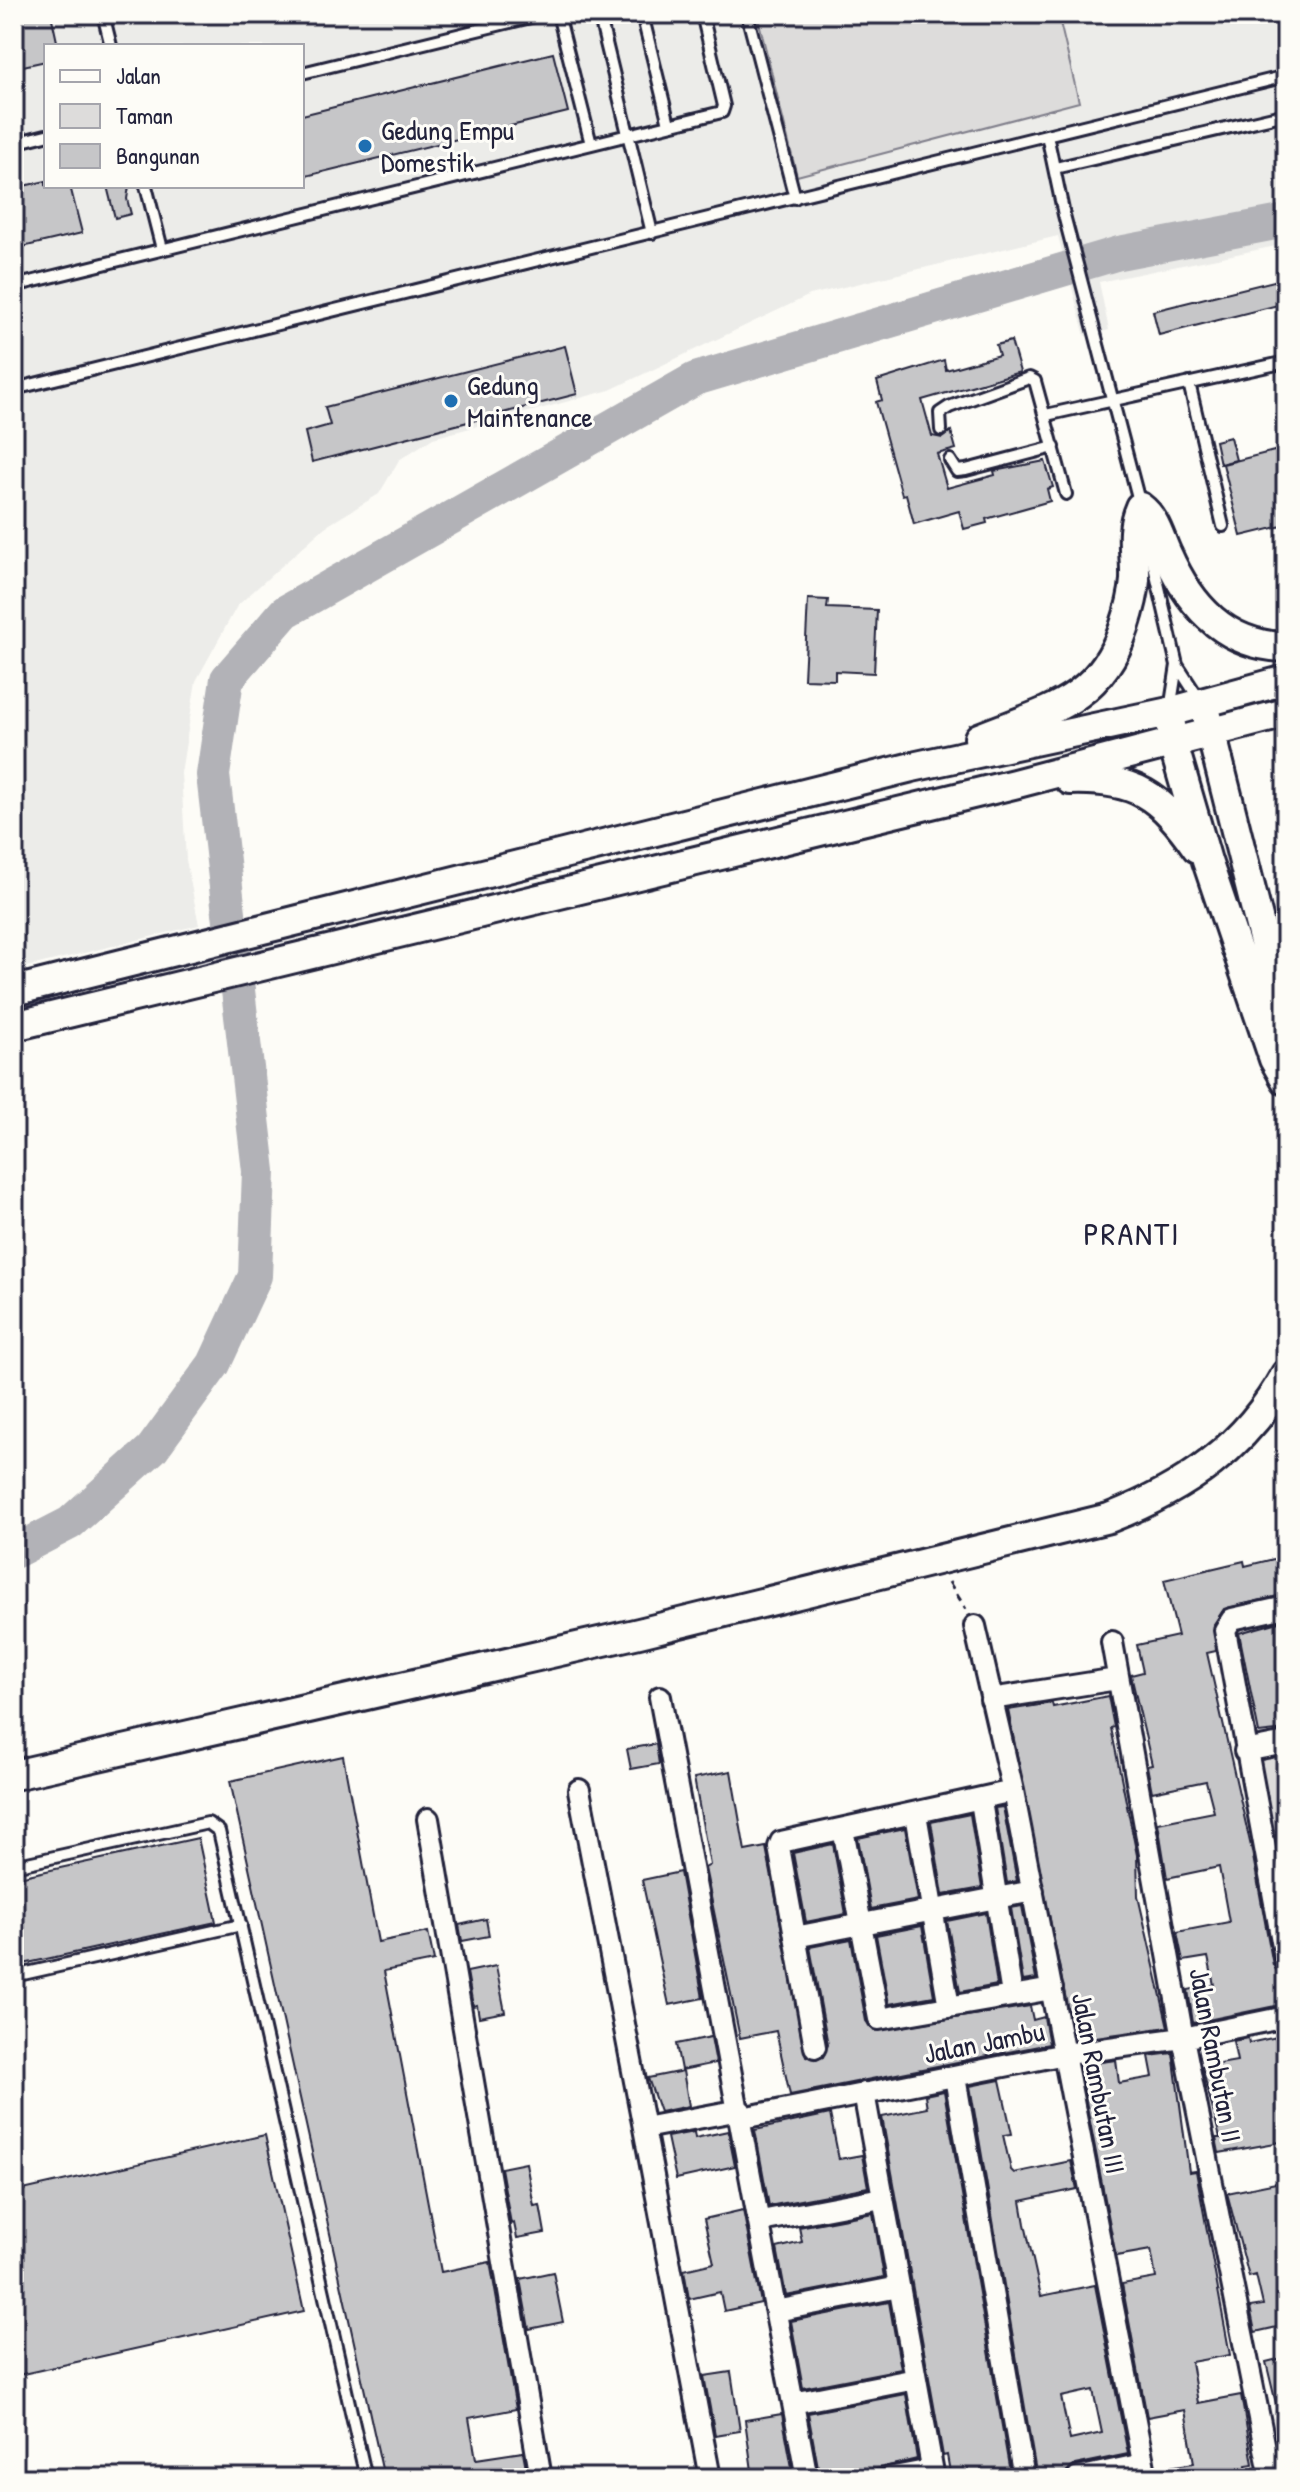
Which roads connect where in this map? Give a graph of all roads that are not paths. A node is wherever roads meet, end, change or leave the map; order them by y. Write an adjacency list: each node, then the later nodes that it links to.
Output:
1 (103, 14): 8 (lane)
2 (543, 14): 9 (lane)
3 (558, 14): 17 (lane)
4 (599, 14): 13 (lane)
5 (642, 14): 12 (lane)
6 (702, 14): 12 (lane)
7 (747, 14): 20 (lane)
8 (110, 44)
9 (304, 73)
10 (1286, 76): 14 (lane)
11 (1286, 114): 18 (lane)
12 (669, 124): 13 (lane)
13 (628, 135): 17 (lane); 21 (lane)
14 (1047, 135): 18 (lane); 20 (lane)
15 (44, 136): 16 (lane)
16 (14, 143)
17 (591, 144): 22 (lane)
18 (1055, 168): 27 (lane)
19 (147, 188): 22 (lane)
20 (795, 198): 21 (lane)
21 (652, 233): 26 (lane)
22 (162, 249): 23 (lane)
23 (14, 286)
24 (1286, 362): 25 (lane)
25 (1189, 383): 27 (lane); 34 (lane)
26 (14, 389)
27 (1112, 401): 28 (lane); 33 (lane)
28 (1046, 415): 29 (lane); 30 (lane)
29 (941, 430)
30 (1054, 447): 31 (lane); 32 (lane)
31 (950, 460)
32 (1066, 494)
33 (1140, 507): 35 (main road); 36 (lane); 43 (main road)
34 (1223, 526)
35 (1286, 647)
36 (1177, 665): 38 (lane); 39 (lane)
37 (1286, 680): 38 (main road)
38 (1203, 704): 39 (main road); 41 (main road)
39 (1169, 712): 42 (main road); 43 (main road)
40 (1286, 713): 41 (main road)
41 (1214, 733): 42 (main road); 48 (main road)
42 (1173, 744): 44 (main road); 45 (main road)
43 (912, 767): 46 (main road)
44 (1014, 784): 45 (main road); 47 (main road)
45 (1207, 861): 49 (main road)
46 (14, 991)
47 (14, 1026)
48 (1286, 1029)
49 (1286, 1080)
50 (1286, 1374): 59 (main road)
51 (1286, 1607): 58 (street)
52 (975, 1626): 56 (street, Jalan Rambutan III)
53 (1112, 1642): 54 (street, Jalan Rambutan II)
54 (1117, 1679): 56 (street); 80 (street, Jalan Rambutan II)
55 (660, 1697): 85 (street)
56 (991, 1699): 61 (street, Jalan Rambutan III)
57 (1286, 1743): 58 (street)
58 (1245, 1751): 67 (street)
59 (14, 1775)
60 (579, 1790): 86 (street)
61 (1013, 1791): 62 (street); 68 (street, Jalan Rambutan III)
62 (981, 1801): 63 (street); 69 (street)
63 (916, 1814): 65 (street); 70 (street)
64 (428, 1819): 96 (street)
65 (843, 1829): 71 (street); 73 (street)
66 (14, 1866): 72 (lane)
67 (1278, 1882): 74 (street)
68 (1033, 1891): 69 (street); 76 (street, Jalan Rambutan III)
69 (995, 1898): 70 (street); 77 (street)
70 (932, 1910): 71 (street); 78 (street)
71 (859, 1924): 73 (street); 78 (street)
72 (241, 1925): 75 (lane); 95 (lane)
73 (795, 1937): 81 (street)
74 (1286, 1963)
75 (14, 1976)
76 (1052, 1989): 77 (street); 82 (street, Jalan Rambutan III)
77 (1012, 1995): 78 (street)
78 (949, 2007)
79 (1286, 2017): 80 (street, Jalan Jambu)
80 (1183, 2038): 82 (street, Jalan Jambu); 102 (street, Jalan Rambutan II)
81 (815, 2047)
82 (1065, 2054): 83 (street, Jalan Jambu); 93 (street, Jalan Rambutan III)
83 (955, 2077): 84 (street, Jalan Jambu); 100 (street)
84 (864, 2093): 85 (street, Jalan Jambu); 87 (street)
85 (741, 2114): 86 (street, Jalan Jambu); 88 (street)
86 (644, 2128): 97 (street)
87 (882, 2198): 88 (street); 89 (street)
88 (761, 2221): 90 (street)
89 (899, 2287): 90 (street); 91 (street)
90 (776, 2311): 92 (street)
91 (916, 2379): 92 (street); 94 (street)
92 (793, 2403): 98 (street)
93 (1144, 2471): 101 (street)
94 (932, 2474): 99 (street)
95 (366, 2478)
96 (541, 2478)
97 (710, 2478)
98 (807, 2478)
99 (889, 2478)
100 (1024, 2478)
101 (1078, 2478)
102 (1271, 2478)

